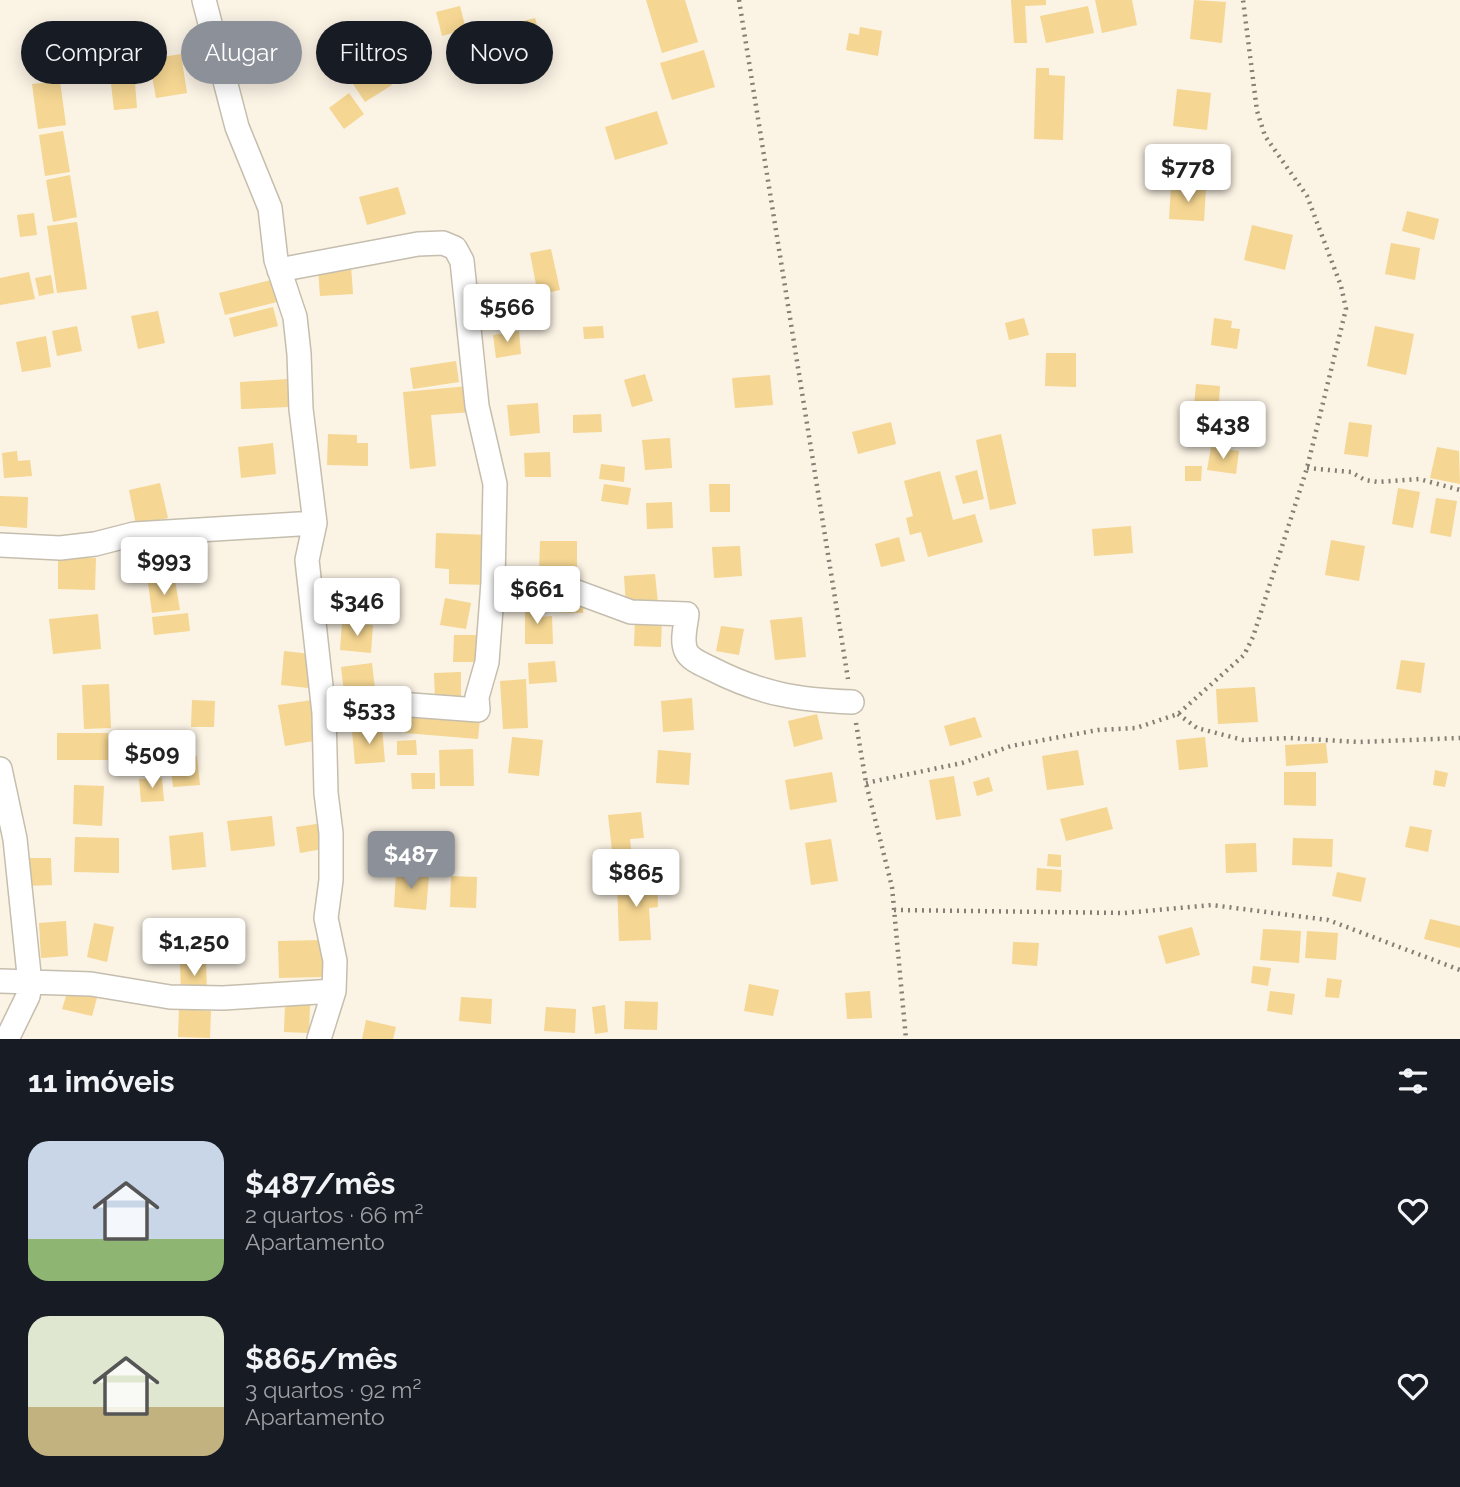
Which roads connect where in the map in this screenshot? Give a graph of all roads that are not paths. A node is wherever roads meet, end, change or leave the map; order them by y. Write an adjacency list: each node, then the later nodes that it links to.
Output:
1 (204, 0): 2 (street)
2 (279, 270): 3 (street); 5 (street)
3 (315, 523): 4 (street); 7 (street)
4 (0, 545)
5 (493, 583): 6 (street); 7 (street)
6 (852, 702)
7 (324, 713): 11 (street)
8 (0, 769): 10 (street)
9 (0, 981): 10 (street)
10 (30, 984): 11 (street); 12 (street)
11 (334, 991): 13 (street)
12 (7, 1039)
13 (319, 1039)

